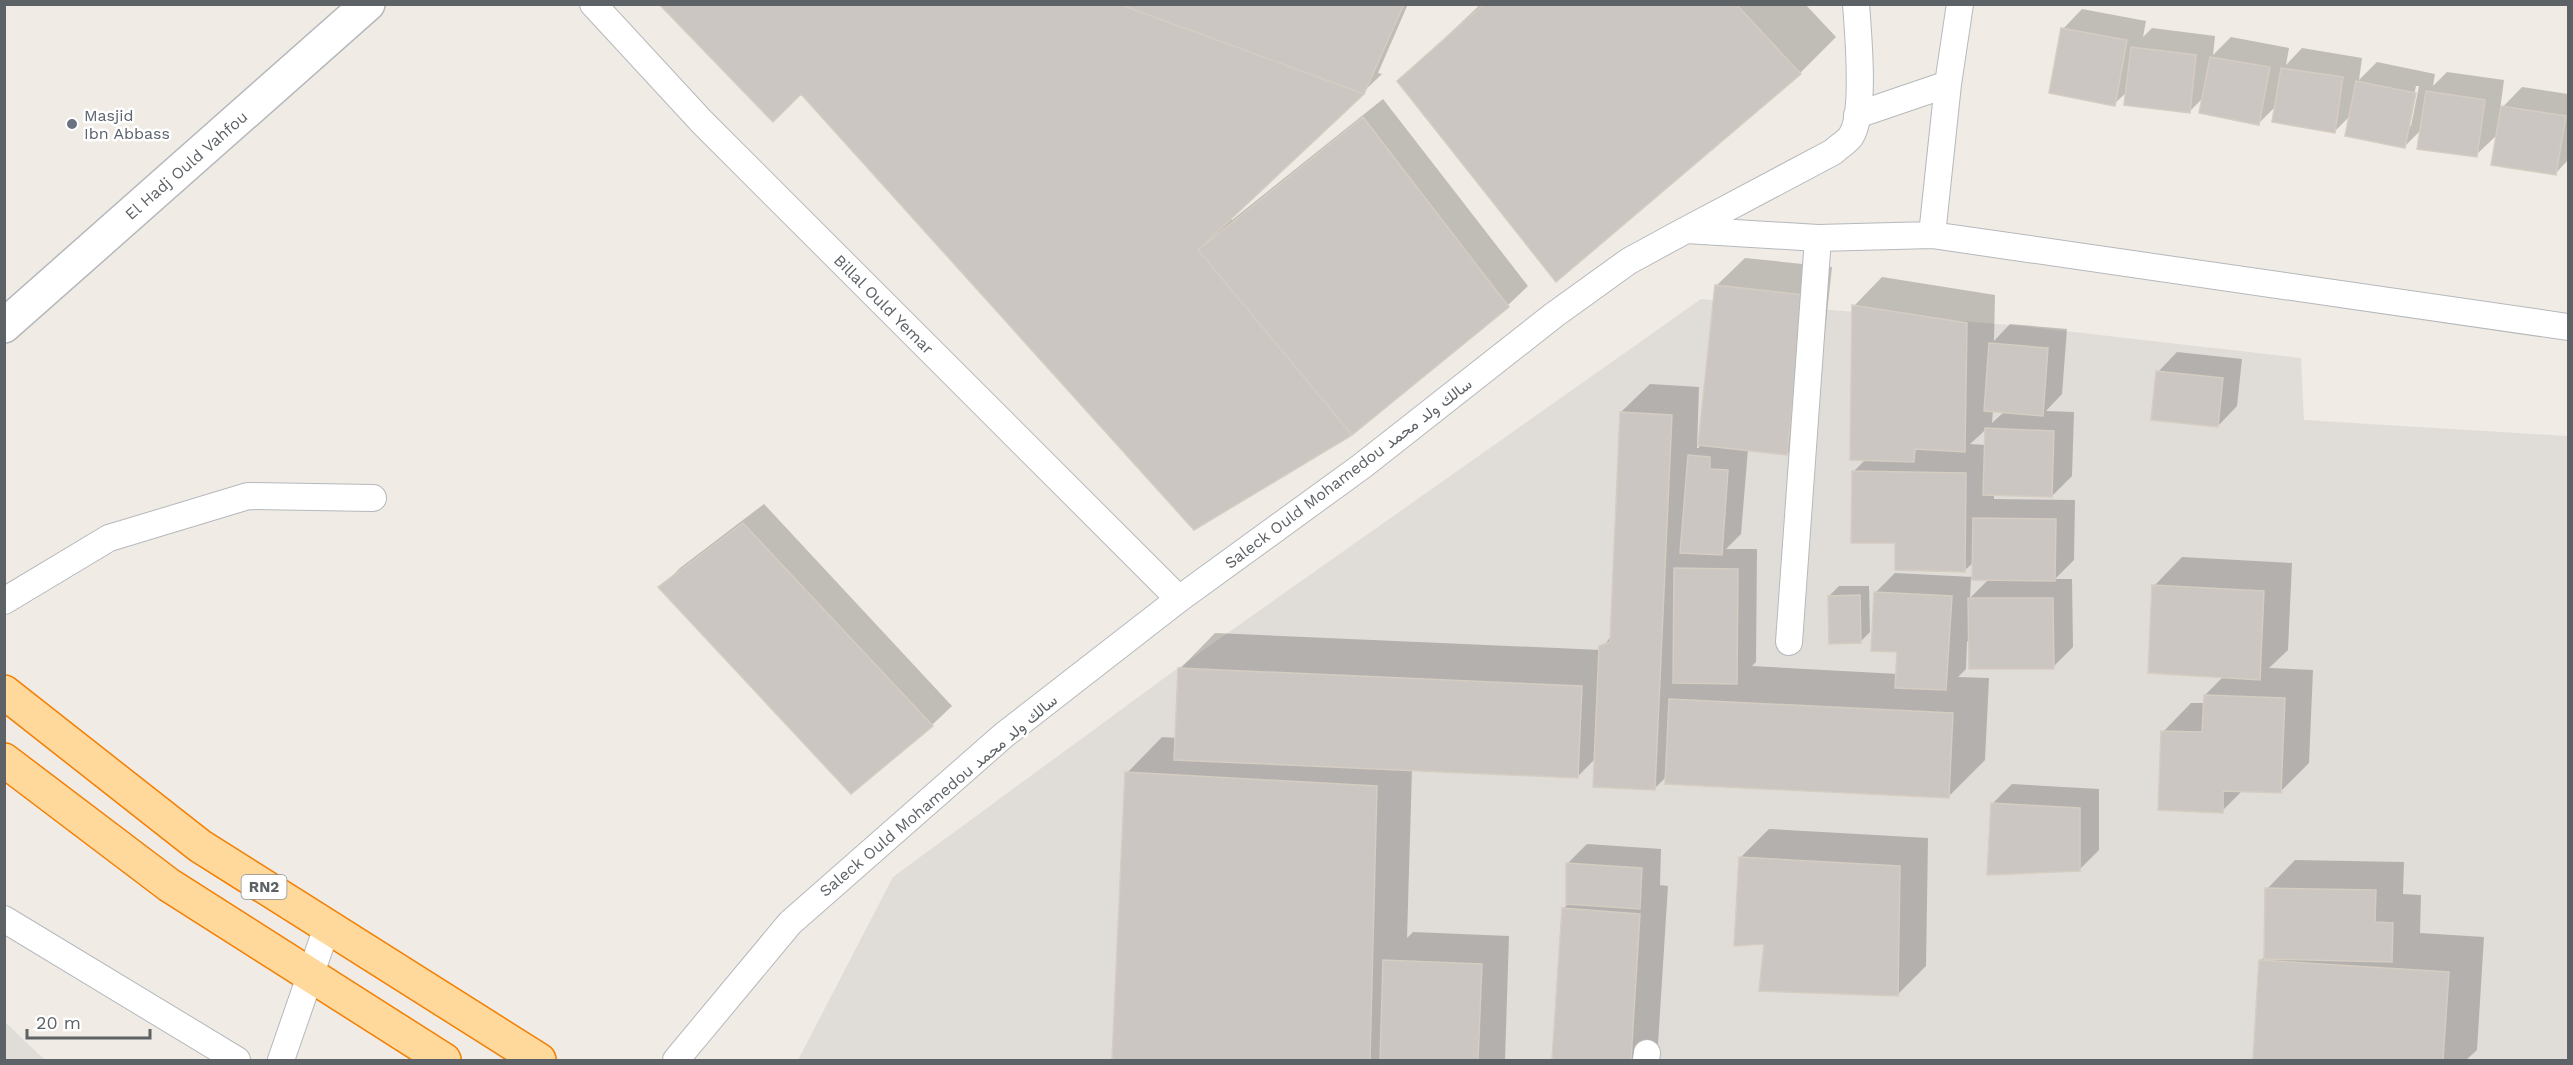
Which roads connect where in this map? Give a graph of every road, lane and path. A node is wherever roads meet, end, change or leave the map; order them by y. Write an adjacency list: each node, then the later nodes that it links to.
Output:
1 (368, 4): 10 (street, El Hadj Ould Vahfou)
2 (593, 4): 13 (lane, Billal Ould Yemar)
3 (1856, 4): 6 (lane)
4 (1960, 4): 5 (lane)
5 (1948, 84): 6 (lane); 8 (lane)
6 (1857, 116): 7 (lane, Saleck Ould Mohamedou سالك ولد محمد)
7 (1686, 230): 9 (lane); 13 (lane, Saleck Ould Mohamedou سالك ولد محمد)
8 (1932, 236): 9 (lane); 11 (lane)
9 (1818, 238): 15 (lane)
10 (4, 326)
11 (2568, 327)
12 (373, 498): 14 (lane)
13 (1179, 599): 25 (lane, Saleck Ould Mohamedou سالك ولد محمد)
14 (4, 601)
15 (1789, 642)
16 (4, 692): 19 (highway, RN2)
17 (4, 760): 20 (highway)
18 (4, 919): 21 (lane)
19 (327, 927): 20 (lane); 24 (highway, RN2)
20 (310, 975): 22 (lane); 23 (highway)
21 (237, 1060)
22 (281, 1060)
23 (444, 1060)
24 (539, 1060)
25 (676, 1060)

